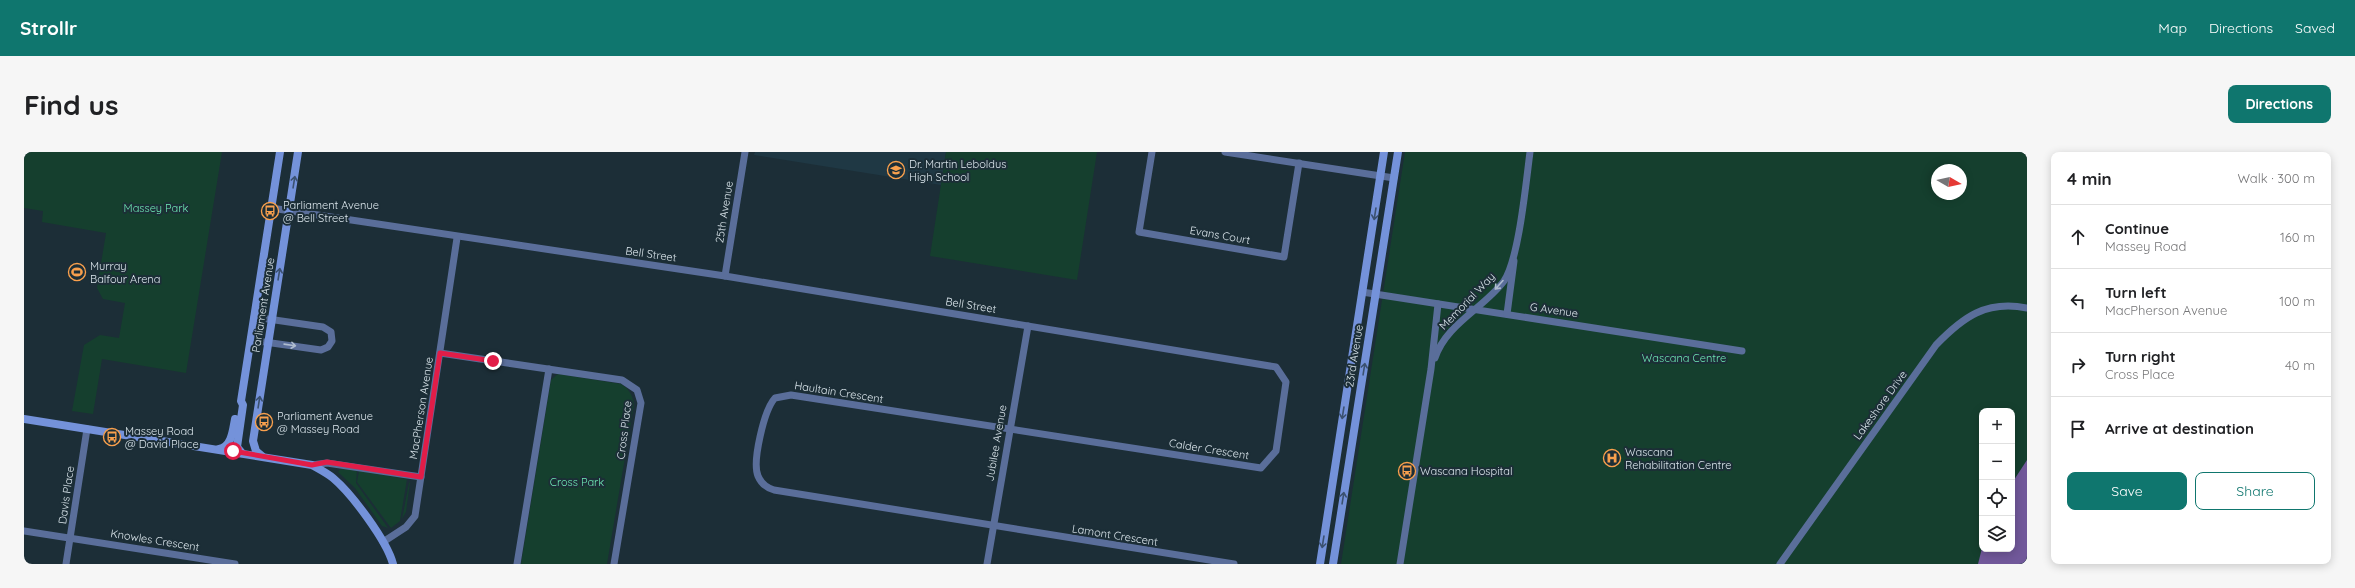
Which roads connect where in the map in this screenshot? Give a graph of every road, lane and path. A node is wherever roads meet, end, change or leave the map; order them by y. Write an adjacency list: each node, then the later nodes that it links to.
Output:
1 (280, 152): 12 (street, Parliament Avenue)
2 (298, 152): 13 (street, Parliament Avenue, one-way to 2)
3 (744, 152): 16 (street, 25th Avenue)
4 (1152, 152): 9 (street, Evans Court)
5 (1225, 152): 9 (street)
6 (1384, 152): 10 (street, 23rd Avenue)
7 (1398, 152): 11 (street, 23rd Avenue)
8 (1530, 152): 15 (street, Memorial Way)
9 (1299, 163): 10 (street)
10 (1381, 176): 11 (street); 17 (street, 23rd Avenue, one-way to 17)
11 (1394, 178): 18 (street, 23rd Avenue)
12 (271, 208): 13 (street, Bell Street); 23 (street, Parliament Avenue)
13 (289, 211): 14 (street, Bell Street); 24 (street, Parliament Avenue, one-way to 13)
14 (457, 238): 16 (street, Bell Street); 29 (street, MacPherson Avenue)
15 (1514, 256): 21 (street, Memorial Way, one-way to 21); 22 (street)
16 (725, 276): 25 (street, Bell Street)
17 (1362, 292): 18 (street, G Avenue); 55 (street, 23rd Avenue, one-way to 55)
18 (1375, 294): 19 (street, G Avenue); 56 (street, 23rd Avenue, one-way to 18)
19 (1438, 304): 21 (street, G Avenue); 31 (street, Memorial Way)
20 (2027, 308): 58 (street, Lakeshore Drive)
21 (1476, 310): 22 (street, G Avenue); 31 (street, Memorial Way)
22 (1507, 314): 28 (street, G Avenue)
23 (254, 317): 24 (street); 26 (street, Parliament Avenue)
24 (272, 319): 27 (street, Parliament Avenue); 27 (street, one-way to 24)
25 (1028, 326): 35 (street, Jubilee Avenue); 35 (street, Calder Crescent)
26 (251, 340): 27 (street); 32 (street, Parliament Avenue)
27 (268, 342): 36 (street, Parliament Avenue, one-way to 27)
28 (1742, 351)
29 (440, 353): 30 (street, Cross Place); 41 (street, MacPherson Avenue)
30 (549, 369): 51 (street); 52 (street, Cross Place)
31 (1431, 369): 57 (street, Memorial Way)
32 (241, 401): 37 (street, Parliament Avenue); 38 (street, Parliament Avenue)
33 (24, 419): 34 (street)
34 (86, 429): 37 (street); 44 (street, Davis Place)
35 (1009, 429): 42 (street, Jubilee Avenue); 42 (street, Haultain Crescent)
36 (253, 441): 38 (street); 39 (street)
37 (219, 449): 38 (street)
38 (243, 453): 39 (street)
39 (264, 457): 40 (street)
40 (312, 465): 41 (street); 45 (street)
41 (421, 477): 45 (street, MacPherson Avenue)
42 (993, 527): 53 (street, Jubilee Avenue); 54 (street, Lamont Crescent)
43 (24, 531): 44 (street, Knowles Crescent)
44 (71, 538): 46 (street, Knowles Crescent); 47 (street, Davis Place)
45 (383, 542): 50 (street)
46 (188, 556): 48 (street); 49 (street, Knowles Crescent)
47 (66, 564)
48 (186, 564)
49 (235, 564)
50 (393, 564)
51 (518, 564)
52 (614, 564)
53 (987, 564)
54 (1234, 564)
55 (1320, 564)
56 (1333, 564)
57 (1400, 564)
58 (1780, 564)

